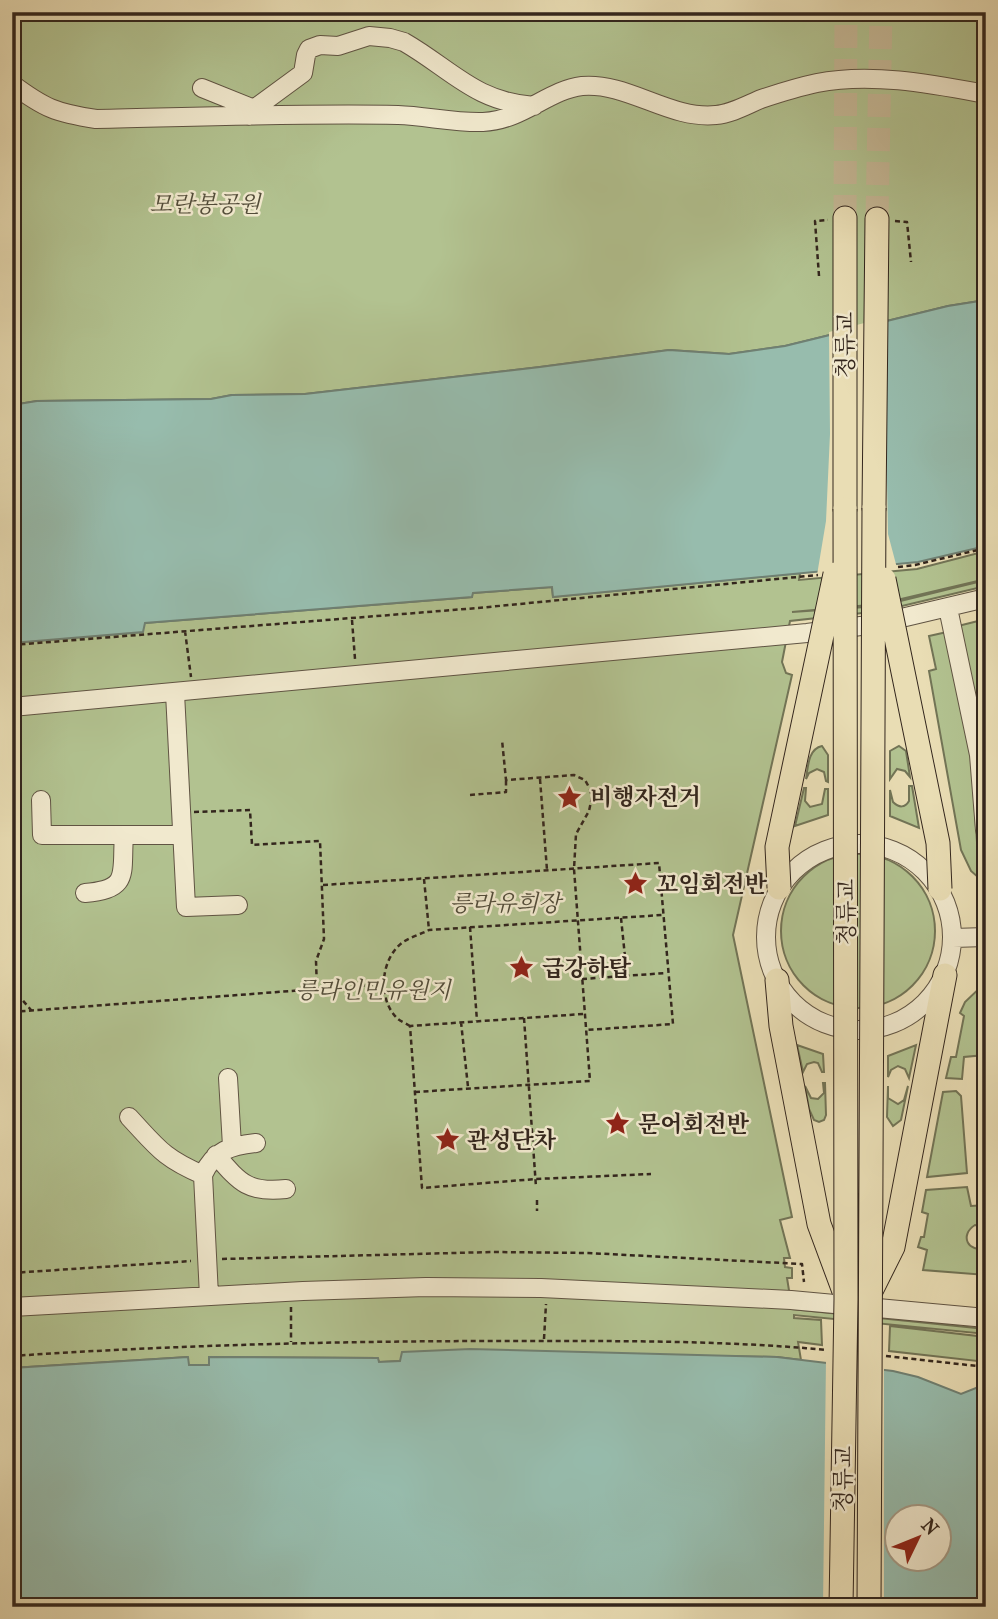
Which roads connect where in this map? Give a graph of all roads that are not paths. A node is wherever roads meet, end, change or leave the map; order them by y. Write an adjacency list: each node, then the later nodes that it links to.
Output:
1 (12, 84): 5 (street)
2 (202, 88): 5 (street)
3 (986, 94): 4 (street)
4 (535, 106): 5 (street); 5 (street)
5 (252, 112)
6 (845, 218): 9 (main road, 청류교)
7 (877, 219): 8 (main road, 청류교)
8 (874, 508): 21 (main road, 청류교, bridge); 23 (main road, bridge)
9 (845, 509): 22 (main road, bridge); 38 (main road, 청류교, bridge)
10 (986, 598): 11 (street)
11 (948, 608): 12 (street); 13 (street)
12 (175, 693): 15 (street); 20 (street)
13 (967, 699): 14 (street); 16 (street)
14 (986, 704)
15 (12, 707)
16 (983, 754): 18 (street)
17 (41, 800): 19 (street)
18 (985, 830)
19 (124, 835): 20 (street); 24 (street)
20 (182, 835): 25 (street)
21 (873, 844): 22 (street, bridge); 23 (street); 36 (main road, 청류교, bridge)
22 (779, 888): 29 (street)
23 (940, 889): 27 (street)
24 (85, 893)
25 (238, 905)
26 (986, 937): 27 (street)
27 (953, 938): 28 (street)
28 (945, 975): 29 (street, bridge); 36 (main road)
29 (777, 980): 38 (main road)
30 (228, 1079): 33 (street)
31 (129, 1116): 34 (street)
32 (256, 1143): 33 (street)
33 (224, 1150): 34 (street); 35 (street)
34 (202, 1175): 37 (street)
35 (286, 1189)
36 (871, 1291): 42 (main road, 청류교, bridge)
37 (209, 1296): 39 (street); 40 (street)
38 (846, 1299): 41 (main road, 청류교, bridge)
39 (12, 1307)
40 (986, 1318)
41 (841, 1607)
42 (869, 1607)

